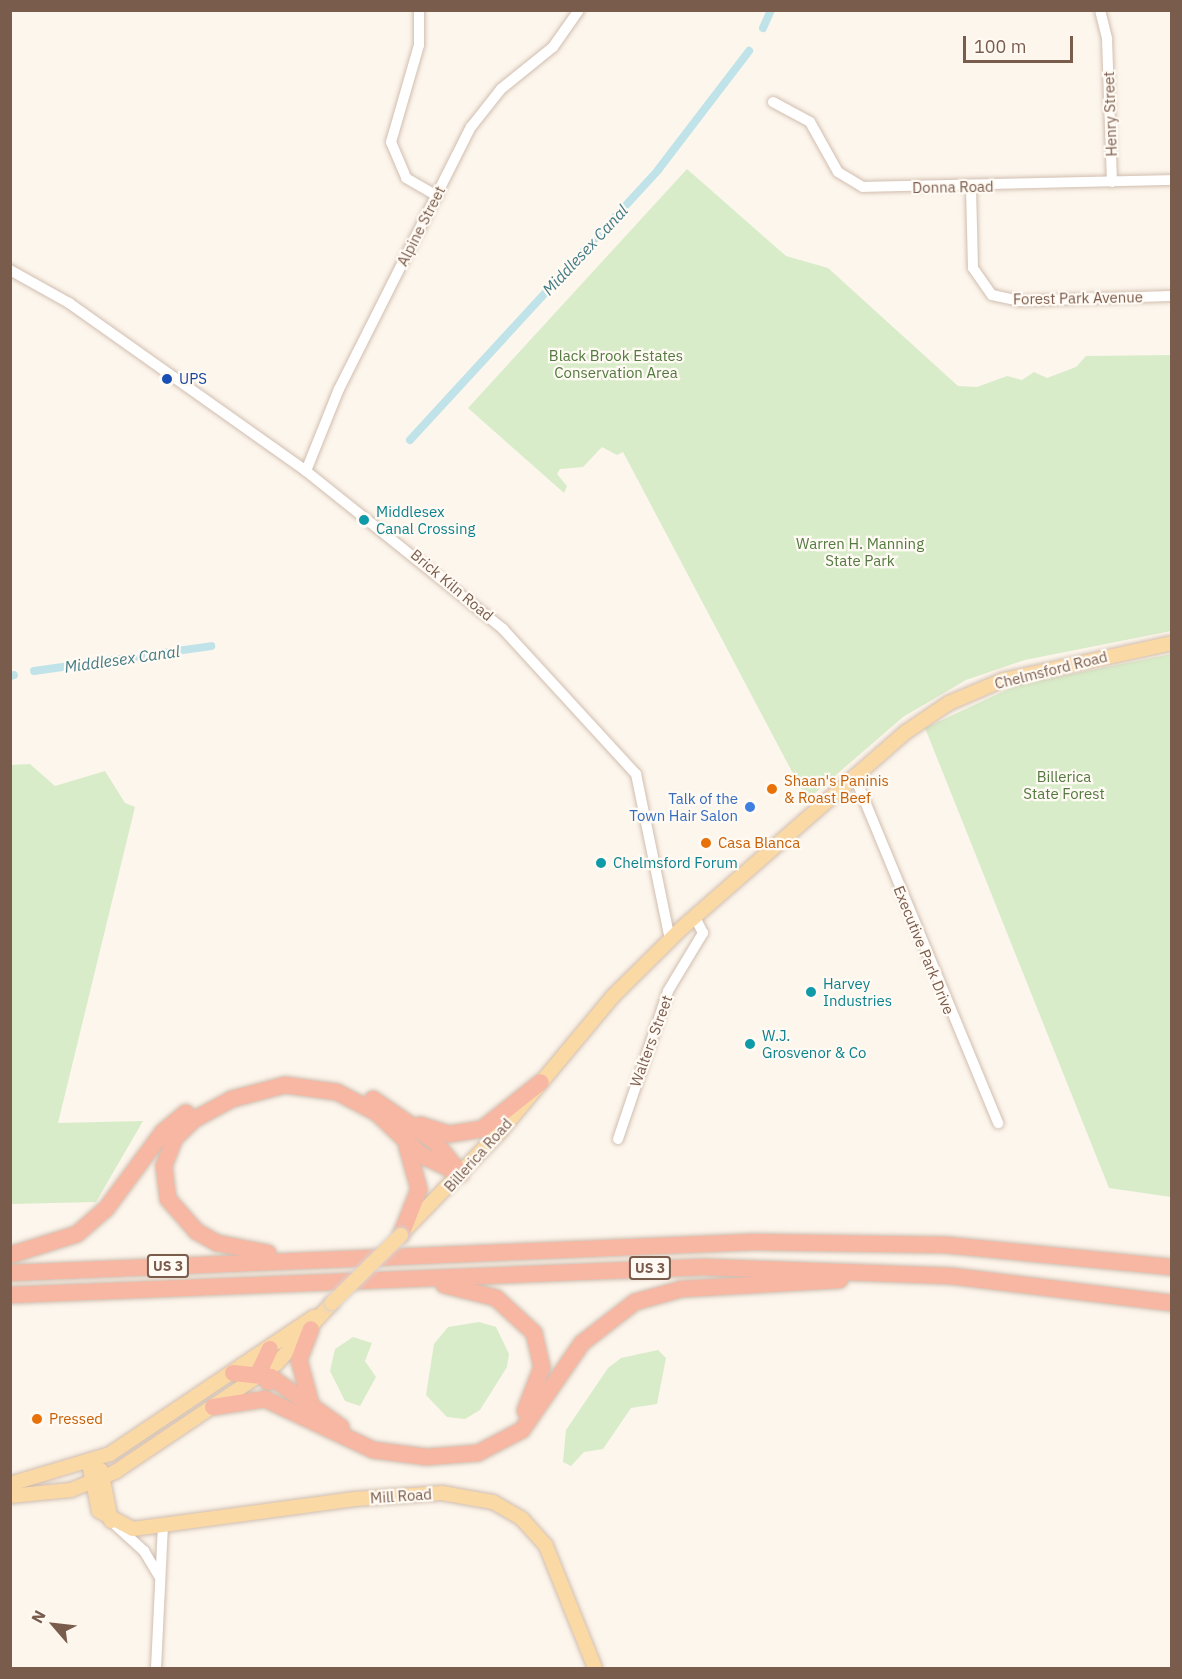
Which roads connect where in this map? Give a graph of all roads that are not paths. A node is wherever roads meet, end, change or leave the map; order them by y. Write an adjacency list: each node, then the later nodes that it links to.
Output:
1 (419, 10): 8 (street)
2 (579, 10): 8 (street, Alpine Street)
3 (1100, 10): 6 (street, Henry Street)
4 (773, 102): 7 (street, Donna Road)
5 (1172, 180): 6 (street, Donna Road)
6 (1112, 182): 7 (street, Donna Road)
7 (971, 187): 10 (street, Forest Park Avenue)
8 (437, 196): 11 (street, Alpine Street)
9 (10, 270): 11 (street, Brick Kiln Road)
10 (1172, 296)
11 (306, 471): 15 (street, Brick Kiln Road)
12 (1172, 643): 13 (main road, Chelmsford Road)
13 (854, 775): 14 (main road, Chelmsford Road); 19 (street, Executive Park Drive)
14 (694, 915): 15 (main road, Chelmsford Road); 20 (street, Walters Street)
15 (670, 940): 16 (main road, Chelmsford Road)
16 (613, 996): 17 (main road, Billerica Road)
17 (541, 1082): 18 (highway); 22 (main road, Billerica Road)
18 (402, 1118): 22 (highway); 24 (highway)
19 (998, 1123)
20 (618, 1139)
21 (404, 1140): 22 (highway); 23 (highway); 25 (highway)
22 (461, 1174): 23 (main road, Billerica Road)
23 (401, 1234): 31 (main road, Billerica Road, bridge)
24 (10, 1255)
25 (326, 1259): 26 (highway, US 3); 27 (highway, US 3)
26 (1172, 1267)
27 (10, 1273)
28 (924, 1275): 29 (highway, US 3); 32 (highway, US 3); 39 (highway)
29 (377, 1280): 30 (highway, US 3); 38 (highway)
30 (10, 1295)
31 (332, 1303): 33 (main road, Billerica Road); 34 (main road, Billerica Road)
32 (1172, 1303)
33 (311, 1329): 36 (main road, Billerica Road); 38 (highway)
34 (270, 1348): 35 (main road, Billerica Road); 36 (highway)
35 (233, 1373): 36 (highway); 40 (main road, Billerica Road)
36 (262, 1373): 37 (main road, Billerica Road); 38 (highway); 39 (highway)
37 (213, 1407): 39 (highway); 41 (main road, Billerica Road)
38 (317, 1412)
39 (299, 1415)
40 (94, 1461): 41 (main road); 42 (main road, Billerica Road)
41 (97, 1481): 43 (main road, Billerica Road); 44 (main road)
42 (10, 1484)
43 (10, 1496)
44 (111, 1521): 45 (main road, Mill Road); 46 (street)
45 (164, 1526): 46 (street); 48 (main road, Mill Road)
46 (160, 1581): 47 (street)
47 (156, 1668)
48 (595, 1668)

